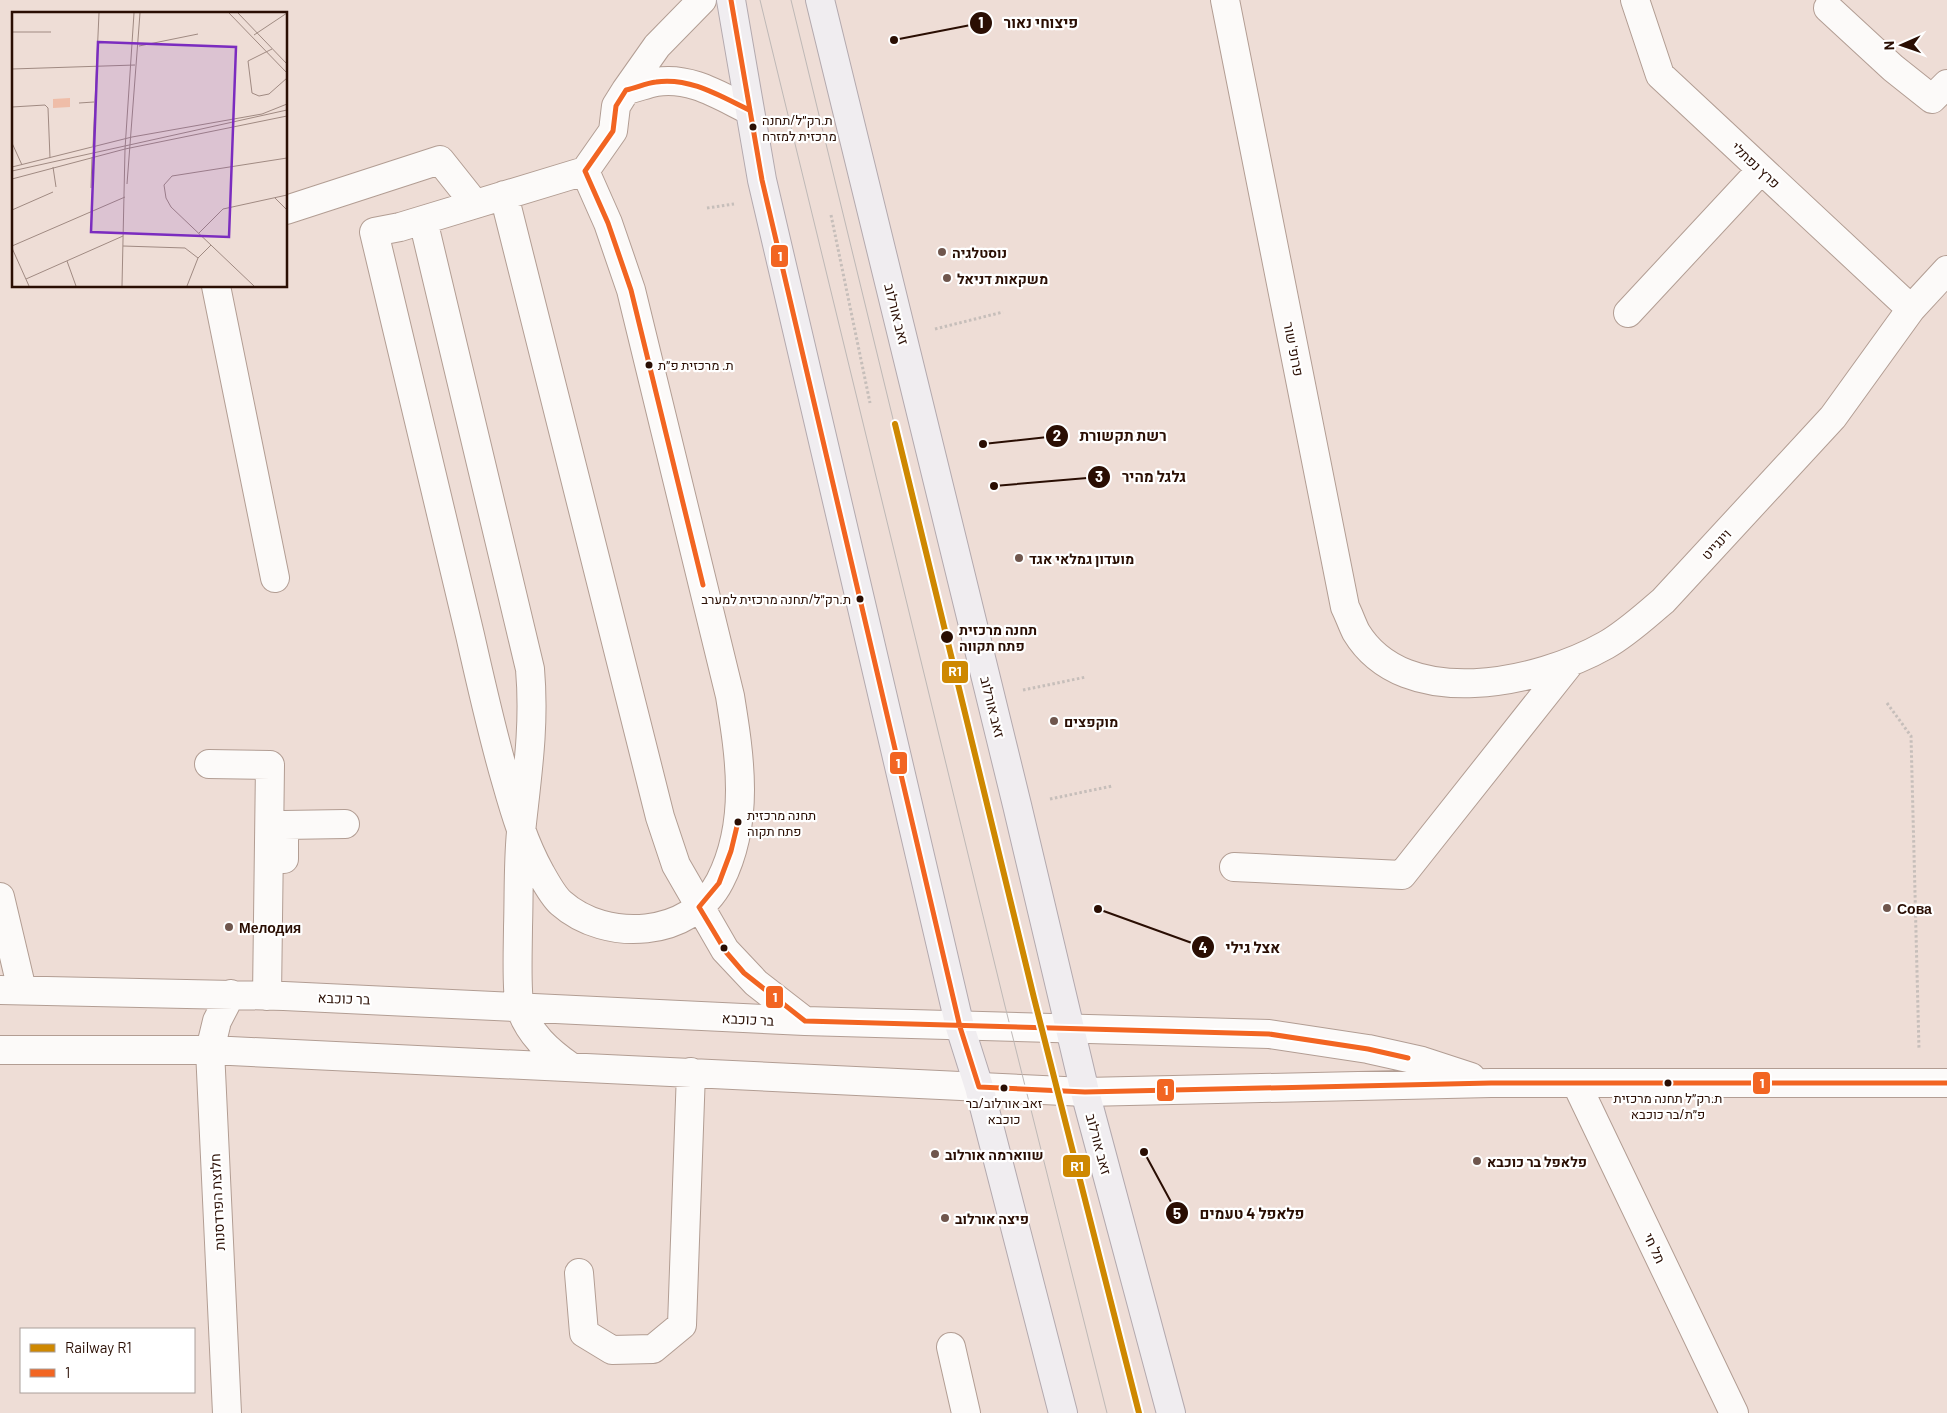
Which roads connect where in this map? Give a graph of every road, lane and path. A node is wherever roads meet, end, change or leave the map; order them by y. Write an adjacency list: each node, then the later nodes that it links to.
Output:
1 (702, 0): 8 (street)
2 (732, 0): 9 (main road)
3 (820, 0): 22 (main road, זאב אורלוב)
4 (1226, 0): 26 (street, פרופ' שור)
5 (1635, 0): 10 (street, פרץ נפתלי)
6 (1828, 8): 7 (street)
7 (1947, 84)
8 (626, 90): 9 (street); 11 (street)
9 (749, 110): 43 (main road)
10 (1761, 170): 19 (street, פרץ נפתלי); 21 (street)
11 (585, 171): 12 (street); 37 (street)
12 (504, 195): 13 (street); 37 (street)
13 (475, 204): 14 (street); 16 (street)
14 (288, 209)
15 (831, 215): 23 (path)
16 (423, 220): 34 (street); 34 (street)
17 (1947, 270): 19 (street, וינגייט)
18 (216, 288): 24 (street)
19 (1911, 309): 25 (street, וינגייט)
20 (1003, 312): 22 (path)
21 (1628, 313)
22 (903, 337): 28 (main road, זאב אורלוב)
23 (870, 402)
24 (275, 578)
25 (1570, 663): 26 (street, וינגייט); 35 (street)
26 (1405, 673)
27 (1086, 677): 28 (path)
28 (990, 697): 32 (main road, זאב אורלוב)
29 (1886, 703): 51 (path)
30 (209, 764): 40 (street)
31 (1112, 786): 32 (path)
32 (1017, 805): 44 (main road, זאב אורלוב)
33 (345, 824): 40 (street)
34 (521, 834): 37 (street); 41 (street)
35 (1234, 867)
36 (0, 897): 38 (street)
37 (699, 907): 42 (street)
38 (11, 990): 39 (street, בר כוכבא)
39 (230, 994): 40 (street, בר כוכבא); 46 (street, חלוצת הפרדסנות)
40 (276, 996): 41 (street, בר כוכבא)
41 (520, 1006): 42 (street, בר כוכבא); 47 (street)
42 (805, 1021): 43 (street, בר כוכבא)
43 (960, 1026): 44 (street, בר כוכבא); 53 (main road)
44 (1070, 1029): 50 (street, בר כוכבא); 54 (main road, זאב אורלוב)
45 (0, 1050): 46 (street, בר כוכבא)
46 (210, 1050): 47 (street, בר כוכבא); 57 (street, חלוצת הפרדסנות)
47 (571, 1067): 48 (street, בר כוכבא)
48 (691, 1072): 53 (street, בר כוכבא); 55 (street)
49 (1576, 1082): 50 (street, בר כוכבא); 51 (street, בר כוכבא); 61 (street, תל חי)
50 (1491, 1083): 54 (street, בר כוכבא)
51 (1920, 1083): 52 (street, בר כוכבא)
52 (1947, 1083)
53 (979, 1088): 54 (street, בר כוכבא); 59 (main road)
54 (1085, 1092): 60 (main road, זאב אורלוב)
55 (579, 1274)
56 (952, 1346): 58 (street)
57 (227, 1413)
58 (966, 1413)
59 (1063, 1413)
60 (1171, 1413)
61 (1734, 1413)

